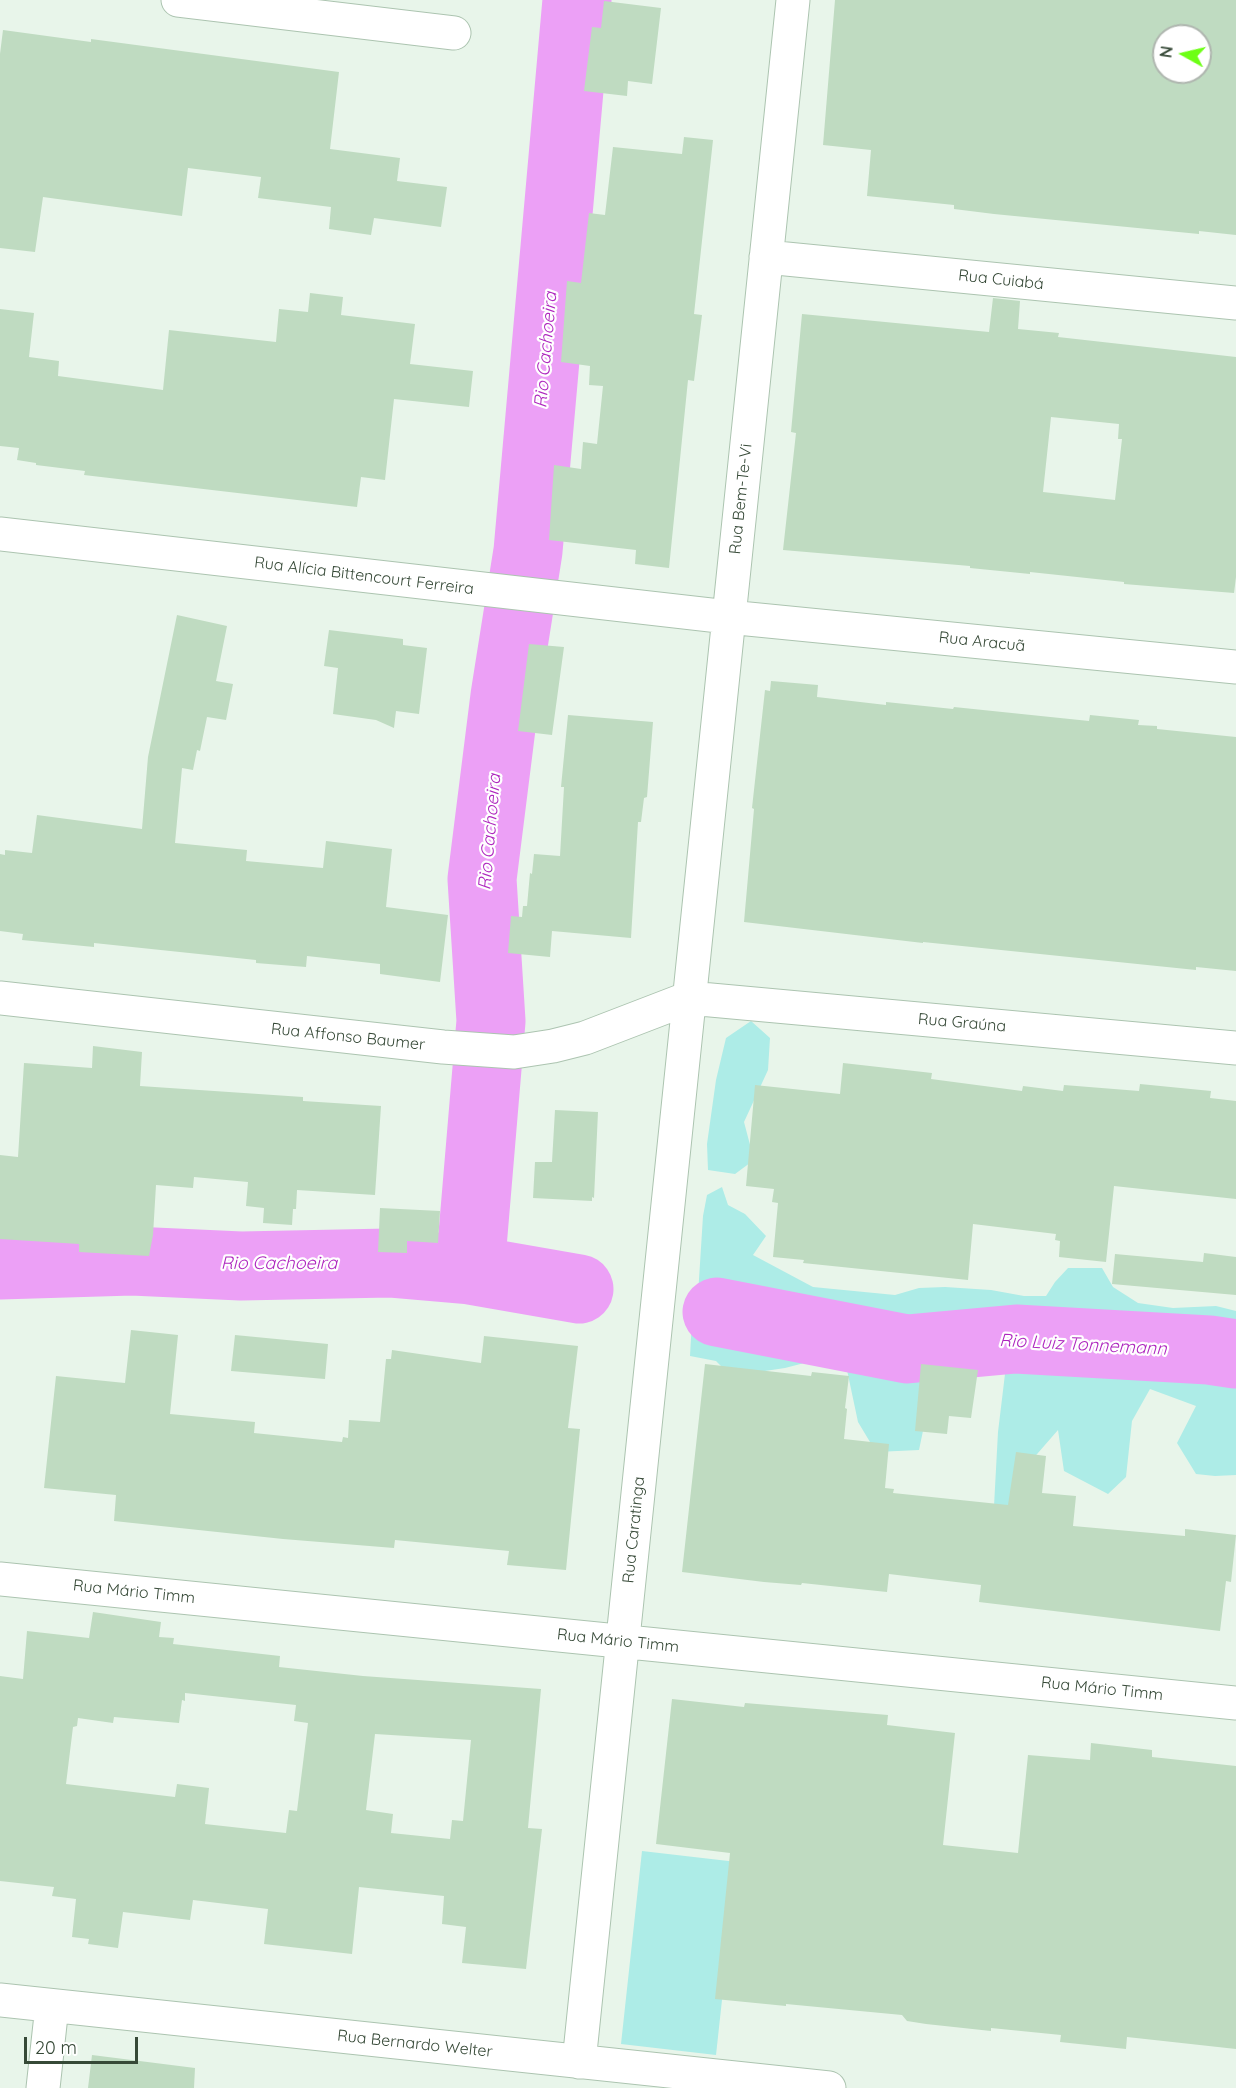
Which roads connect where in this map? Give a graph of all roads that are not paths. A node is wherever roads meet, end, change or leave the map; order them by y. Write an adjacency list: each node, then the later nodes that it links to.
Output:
1 (178, 0): 3 (street)
2 (793, 0): 4 (street, Rua Bem-Te-Vi)
3 (454, 33)
4 (766, 257): 5 (street, Rua Cuiabá); 7 (street, Rua Bem-Te-Vi)
5 (1236, 303)
6 (0, 534): 7 (street, Rua Alícia Bittencourt Ferreira)
7 (728, 617): 8 (street, Rua Aracuã); 10 (street, Rua Bem-Te-Vi)
8 (1236, 667)
9 (0, 998): 10 (street, Rua Affonso Baumer)
10 (689, 998): 11 (street, Rua Graúna); 13 (street, Rua Caratinga)
11 (1236, 1048)
12 (0, 1579): 13 (street, Rua Mário Timm)
13 (623, 1641): 14 (street, Rua Mário Timm); 17 (street, Rua Caratinga)
14 (1236, 1703)
15 (0, 2000): 16 (street, Rua Bernardo Welter)
16 (52, 2006): 17 (street, Rua Bernardo Welter); 18 (street)
17 (579, 2062): 19 (street, Rua Bernardo Welter)
18 (43, 2088)
19 (829, 2088)

